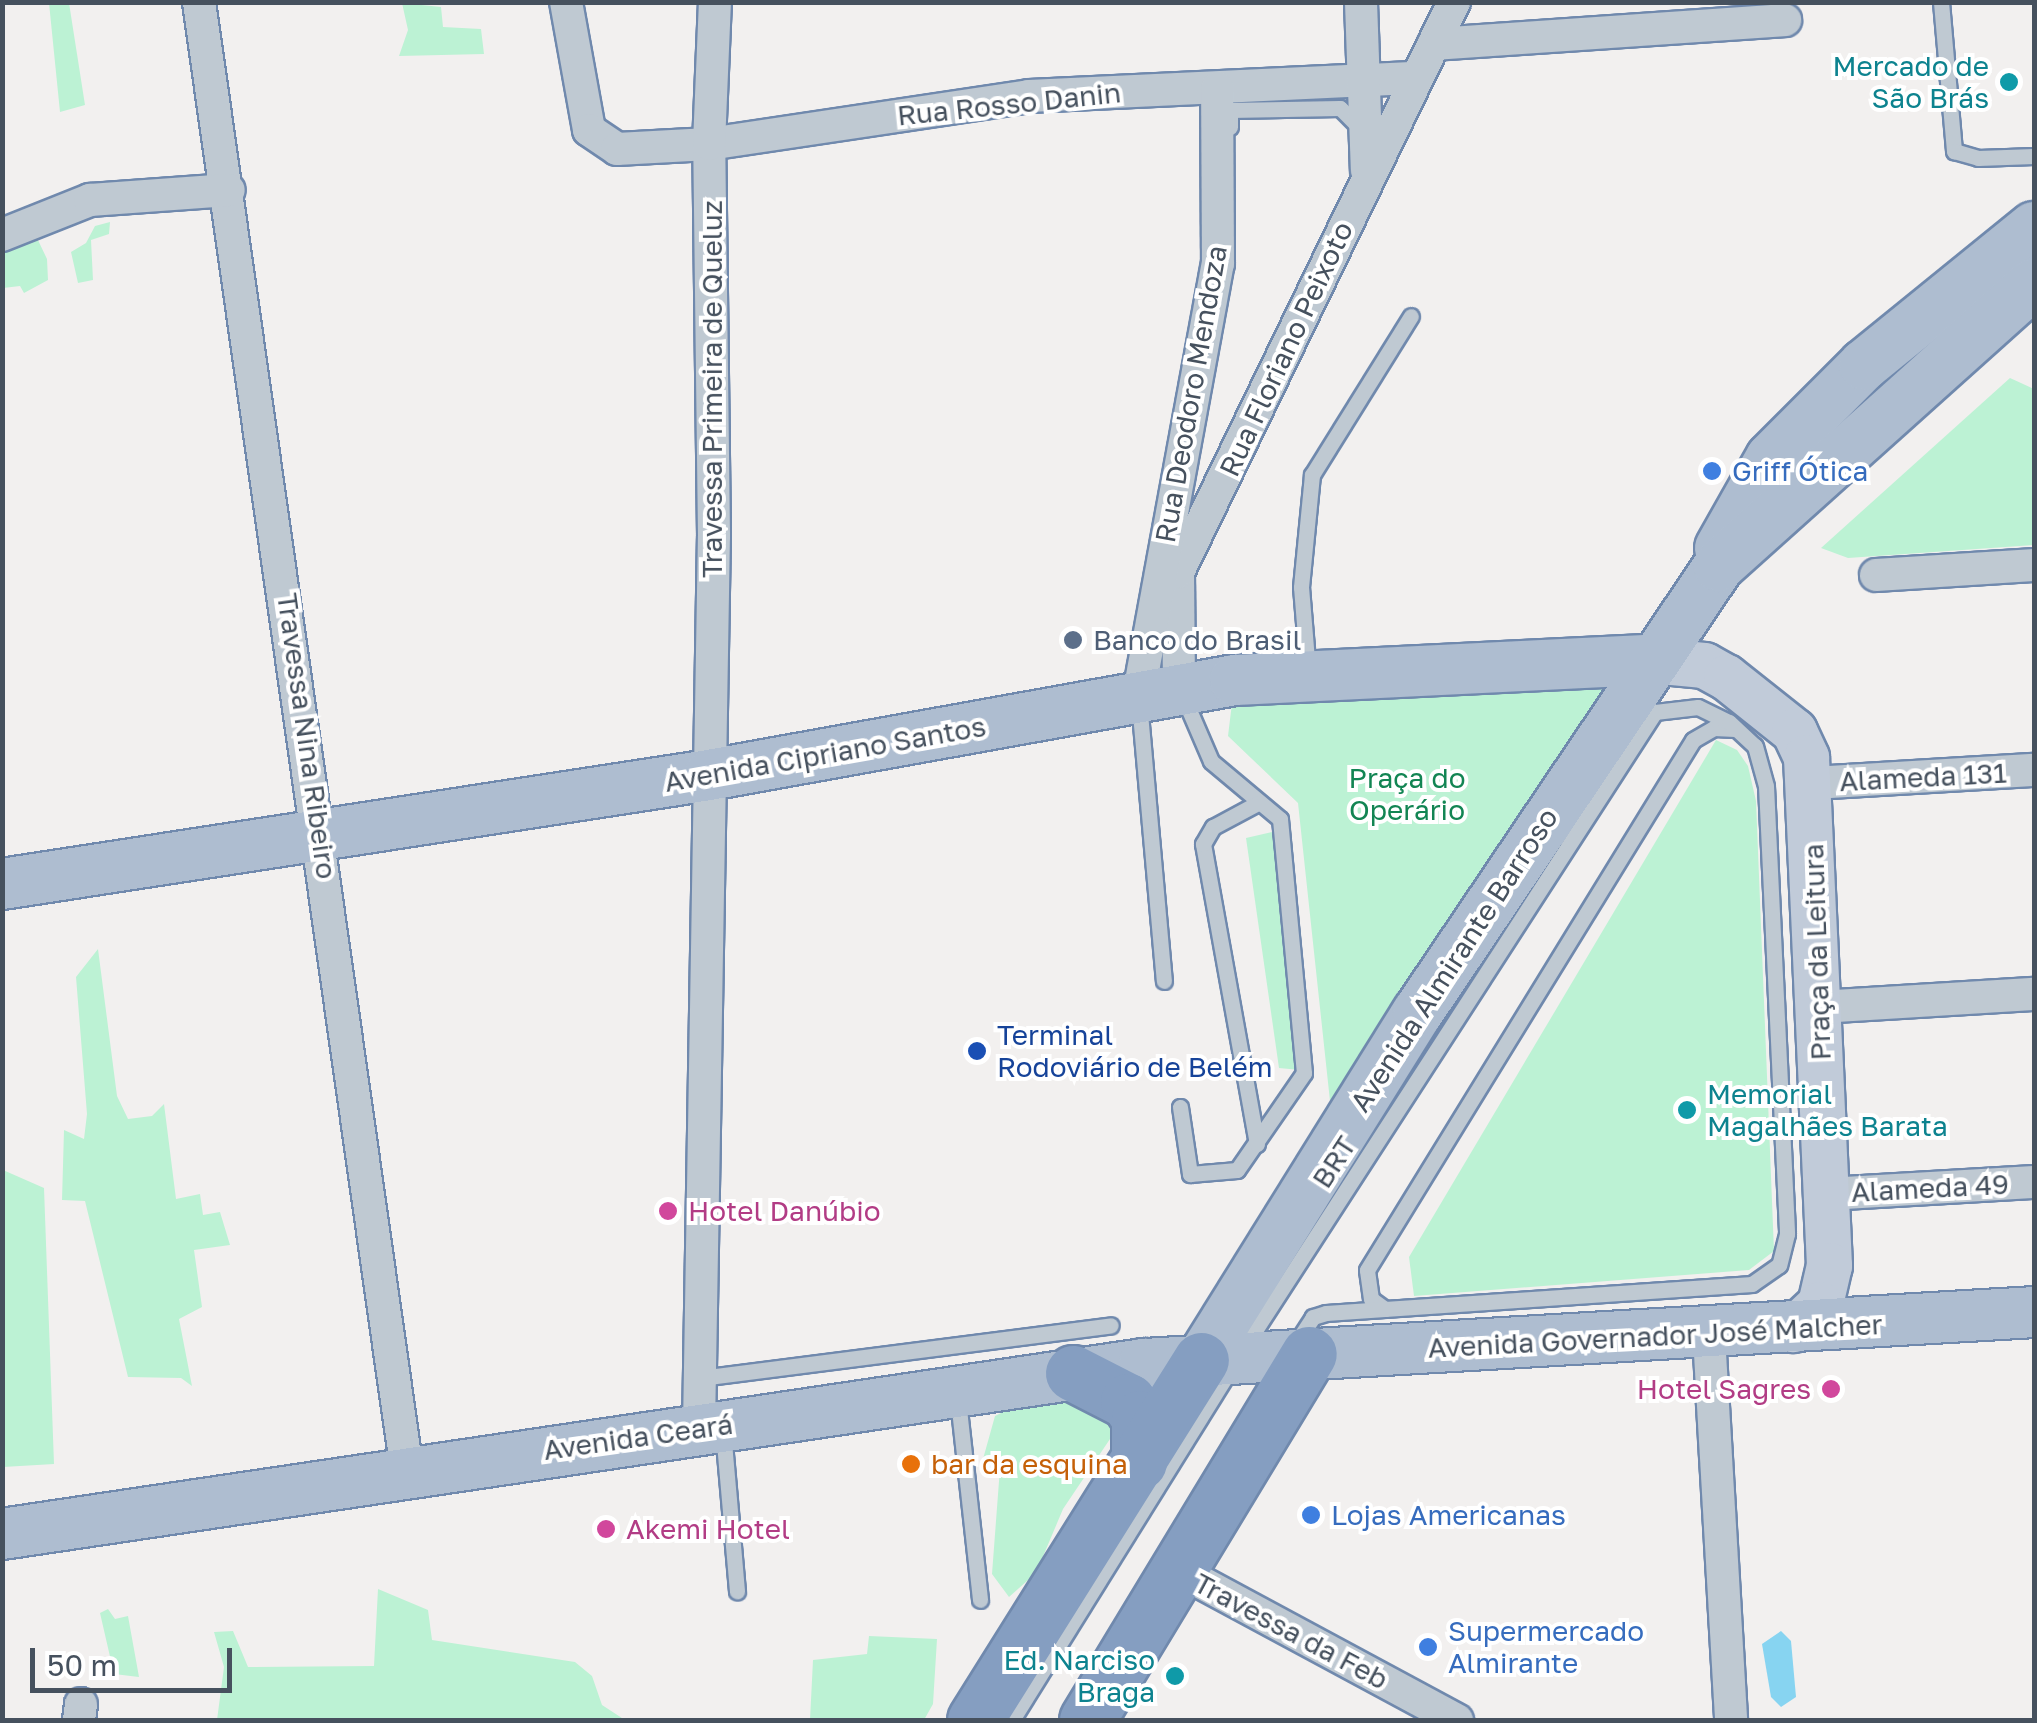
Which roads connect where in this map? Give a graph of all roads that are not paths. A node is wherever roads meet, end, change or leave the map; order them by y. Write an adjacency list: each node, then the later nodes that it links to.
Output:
1 (199, 2): 16 (street, Travessa Nina Ribeiro)
2 (566, 2): 13 (street, Rua Rosso Danin)
3 (714, 2): 13 (street, Travessa Primeira de Queluz)
4 (1361, 2): 10 (street, Rua Floriano Peixoto)
5 (1454, 2): 8 (street)
6 (1941, 2): 14 (lane)
7 (1785, 20): 8 (street)
8 (1434, 44): 9 (street)
9 (1416, 78): 10 (street, Rua Rosso Danin); 15 (street)
10 (1366, 80): 11 (street, Rua Rosso Danin); 12 (street, Rua Floriano Peixoto)
11 (1218, 88): 13 (street, Rua Rosso Danin); 22 (street, Rua Deodoro Mendoza)
12 (1365, 132): 15 (street, Rua Floriano Peixoto); 19 (lane)
13 (709, 144): 32 (street, Travessa Primeira de Queluz)
14 (2034, 156)
15 (1368, 174): 23 (street, Rua Floriano Peixoto)
16 (229, 190): 18 (street); 35 (street, Travessa Nina Ribeiro)
17 (2034, 227): 25 (main road)
18 (2, 235)
19 (1228, 256)
20 (2034, 283): 25 (main road, Avenida Almirante Barroso)
21 (1411, 316): 28 (lane)
22 (1176, 468): 23 (street); 29 (street, Rua Deodoro Mendoza)
23 (1227, 481): 29 (street, Rua Floriano Peixoto)
24 (2034, 565): 26 (street)
25 (1720, 566): 27 (main road, Avenida Almirante Barroso)
26 (1876, 574)
27 (1651, 660): 28 (main road, Avenida Cipriano Santos); 33 (street, Praça da Leitura); 49 (main road, Avenida Almirante Barroso)
28 (1308, 674): 29 (main road, Avenida Cipriano Santos)
29 (1159, 693): 32 (main road, Avenida Cipriano Santos); 34 (lane); 37 (lane)
30 (1739, 730): 44 (lane); 44 (lane, BRT); 49 (lane, BRT)
31 (2034, 770): 33 (street, Alameda 131)
32 (709, 775): 35 (main road, Avenida Cipriano Santos); 51 (street, Travessa Primeira de Queluz)
33 (1812, 783): 39 (street, Praça da Leitura)
34 (1258, 803): 41 (lane); 41 (lane)
35 (322, 833): 36 (main road, Avenida Cipriano Santos); 55 (street, Travessa Nina Ribeiro)
36 (2, 884)
37 (1164, 981)
38 (2034, 994): 39 (street)
39 (1819, 1008): 43 (street, Praça da Leitura)
40 (1180, 1108): 41 (lane)
41 (1257, 1144)
42 (2034, 1182): 43 (street, Alameda 49)
43 (1826, 1194): 47 (street, Praça da Leitura)
44 (1386, 1309): 49 (lane, BRT)
45 (2034, 1312): 47 (main road, Avenida Governador José Malcher)
46 (1111, 1325): 51 (lane)
47 (1792, 1329): 48 (main road, Avenida Governador José Malcher)
48 (1709, 1336): 49 (main road, Avenida Governador José Malcher); 65 (street)
49 (1262, 1357): 50 (main road, Avenida Ceará); 54 (highway, Avenida Almirante Barroso); 57 (highway, Avenida Almirante Barroso); 60 (lane, BRT); 63 (lane, BRT)
50 (1073, 1373): 52 (main road, Avenida Ceará); 54 (highway)
51 (700, 1378): 53 (street, Travessa Primeira de Queluz)
52 (957, 1391): 53 (main road, Avenida Ceará); 59 (lane)
53 (711, 1426): 55 (main road, Avenida Ceará); 58 (lane)
54 (1139, 1462): 62 (highway, Avenida Almirante Barroso)
55 (407, 1472): 56 (main road, Avenida Ceará)
56 (2, 1534)
57 (1178, 1570): 61 (highway, Avenida Almirante Barroso); 64 (street, Travessa da Feb)
58 (737, 1591)
59 (980, 1600)
60 (1102, 1657)
61 (1081, 1705)
62 (975, 1720)
63 (1012, 1720)
64 (1457, 1720)
65 (1731, 1720)

